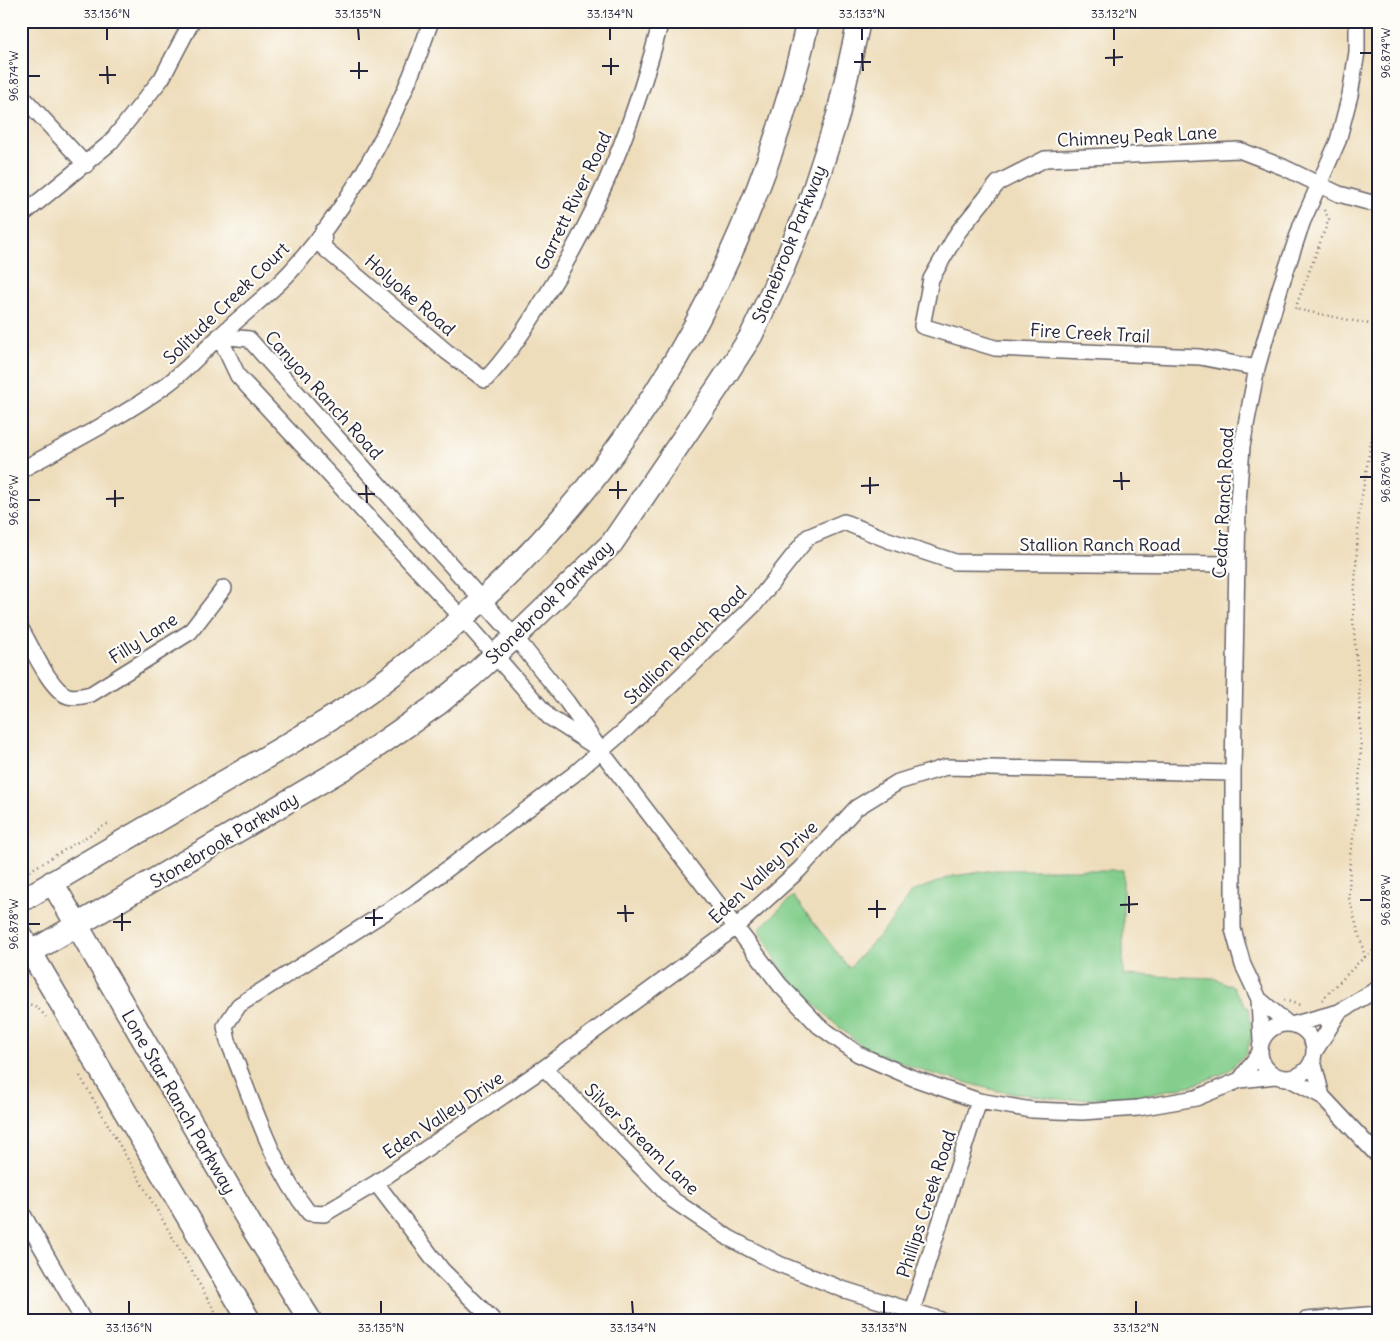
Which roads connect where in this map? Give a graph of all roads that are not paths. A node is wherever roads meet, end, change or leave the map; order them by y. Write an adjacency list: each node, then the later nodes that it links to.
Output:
1 (192, 21): 8 (street)
2 (431, 21): 12 (street, Solitude Creek Court)
3 (661, 21): 16 (street, Garrett River Road)
4 (808, 21): 20 (main road)
5 (859, 21): 23 (main road, Stonebrook Parkway)
6 (1357, 21): 9 (street, Cedar Ranch Road)
7 (21, 95): 8 (street)
8 (86, 165): 11 (street)
9 (1319, 185): 10 (street, Chimney Peak Lane); 13 (street, Chimney Peak Lane); 15 (street, Cedar Ranch Road)
10 (1379, 205)
11 (21, 216)
12 (323, 231): 14 (street, Solitude Creek Court); 16 (street, Holyoke Road)
13 (922, 326): 15 (street, Fire Creek Trail)
14 (219, 336): 17 (street, Solitude Creek Court); 20 (street, Canyon Ranch Road); 21 (street, Canyon Ranch Road)
15 (1258, 368): 18 (street, Cedar Ranch Road)
16 (485, 380)
17 (21, 470)
18 (1237, 564): 25 (street, Stallion Ranch Road); 26 (street, Cedar Ranch Road)
19 (224, 588): 22 (street, Filly Lane)
20 (482, 602): 21 (main road); 23 (street, Canyon Ranch Road)
21 (463, 619): 24 (street, Canyon Ranch Road); 27 (main road)
22 (21, 629)
23 (515, 637): 24 (main road, Stonebrook Parkway); 25 (street, Canyon Ranch Road)
24 (494, 656): 25 (street, Canyon Ranch Road); 29 (main road, Stonebrook Parkway)
25 (601, 751): 30 (street, Canyon Ranch Road); 36 (street, Stallion Ranch Road)
26 (1233, 773): 30 (street, Eden Valley Drive); 33 (street, Cedar Ranch Road)
27 (52, 882): 28 (main road); 29 (main road, Lone Star Ranch Parkway)
28 (21, 901)
29 (78, 926): 31 (main road, Stonebrook Parkway); 51 (main road, Lone Star Ranch Parkway)
30 (736, 927): 39 (street, Eden Valley Drive); 43 (street, Canyon Ranch Road)
31 (24, 949): 50 (main road)
32 (1379, 988): 34 (street)
33 (1259, 999): 35 (street, Cedar Ranch Road); 37 (street, Cedar Ranch Road)
34 (1340, 1012): 35 (street); 38 (street)
35 (1291, 1024): 37 (street); 38 (street)
36 (225, 1026): 45 (street, Eden Valley Drive)
37 (1260, 1046): 40 (street); 41 (street)
38 (1314, 1056): 40 (street); 42 (street)
39 (544, 1068): 45 (street, Eden Valley Drive); 48 (street, Silver Stream Lane)
40 (1282, 1077): 41 (street, Canyon Ranch Road); 42 (street)
41 (1240, 1080): 43 (street, Canyon Ranch Road)
42 (1322, 1096): 44 (street)
43 (980, 1101): 48 (street, Phillips Creek Road)
44 (1379, 1157)
45 (376, 1183): 52 (street)
46 (21, 1210): 49 (street)
47 (1379, 1314): 54 (street)
48 (910, 1316): 53 (street, Silver Stream Lane)
49 (83, 1320)
50 (249, 1320)
51 (310, 1320)
52 (492, 1320)
53 (941, 1320)
54 (1308, 1320)

